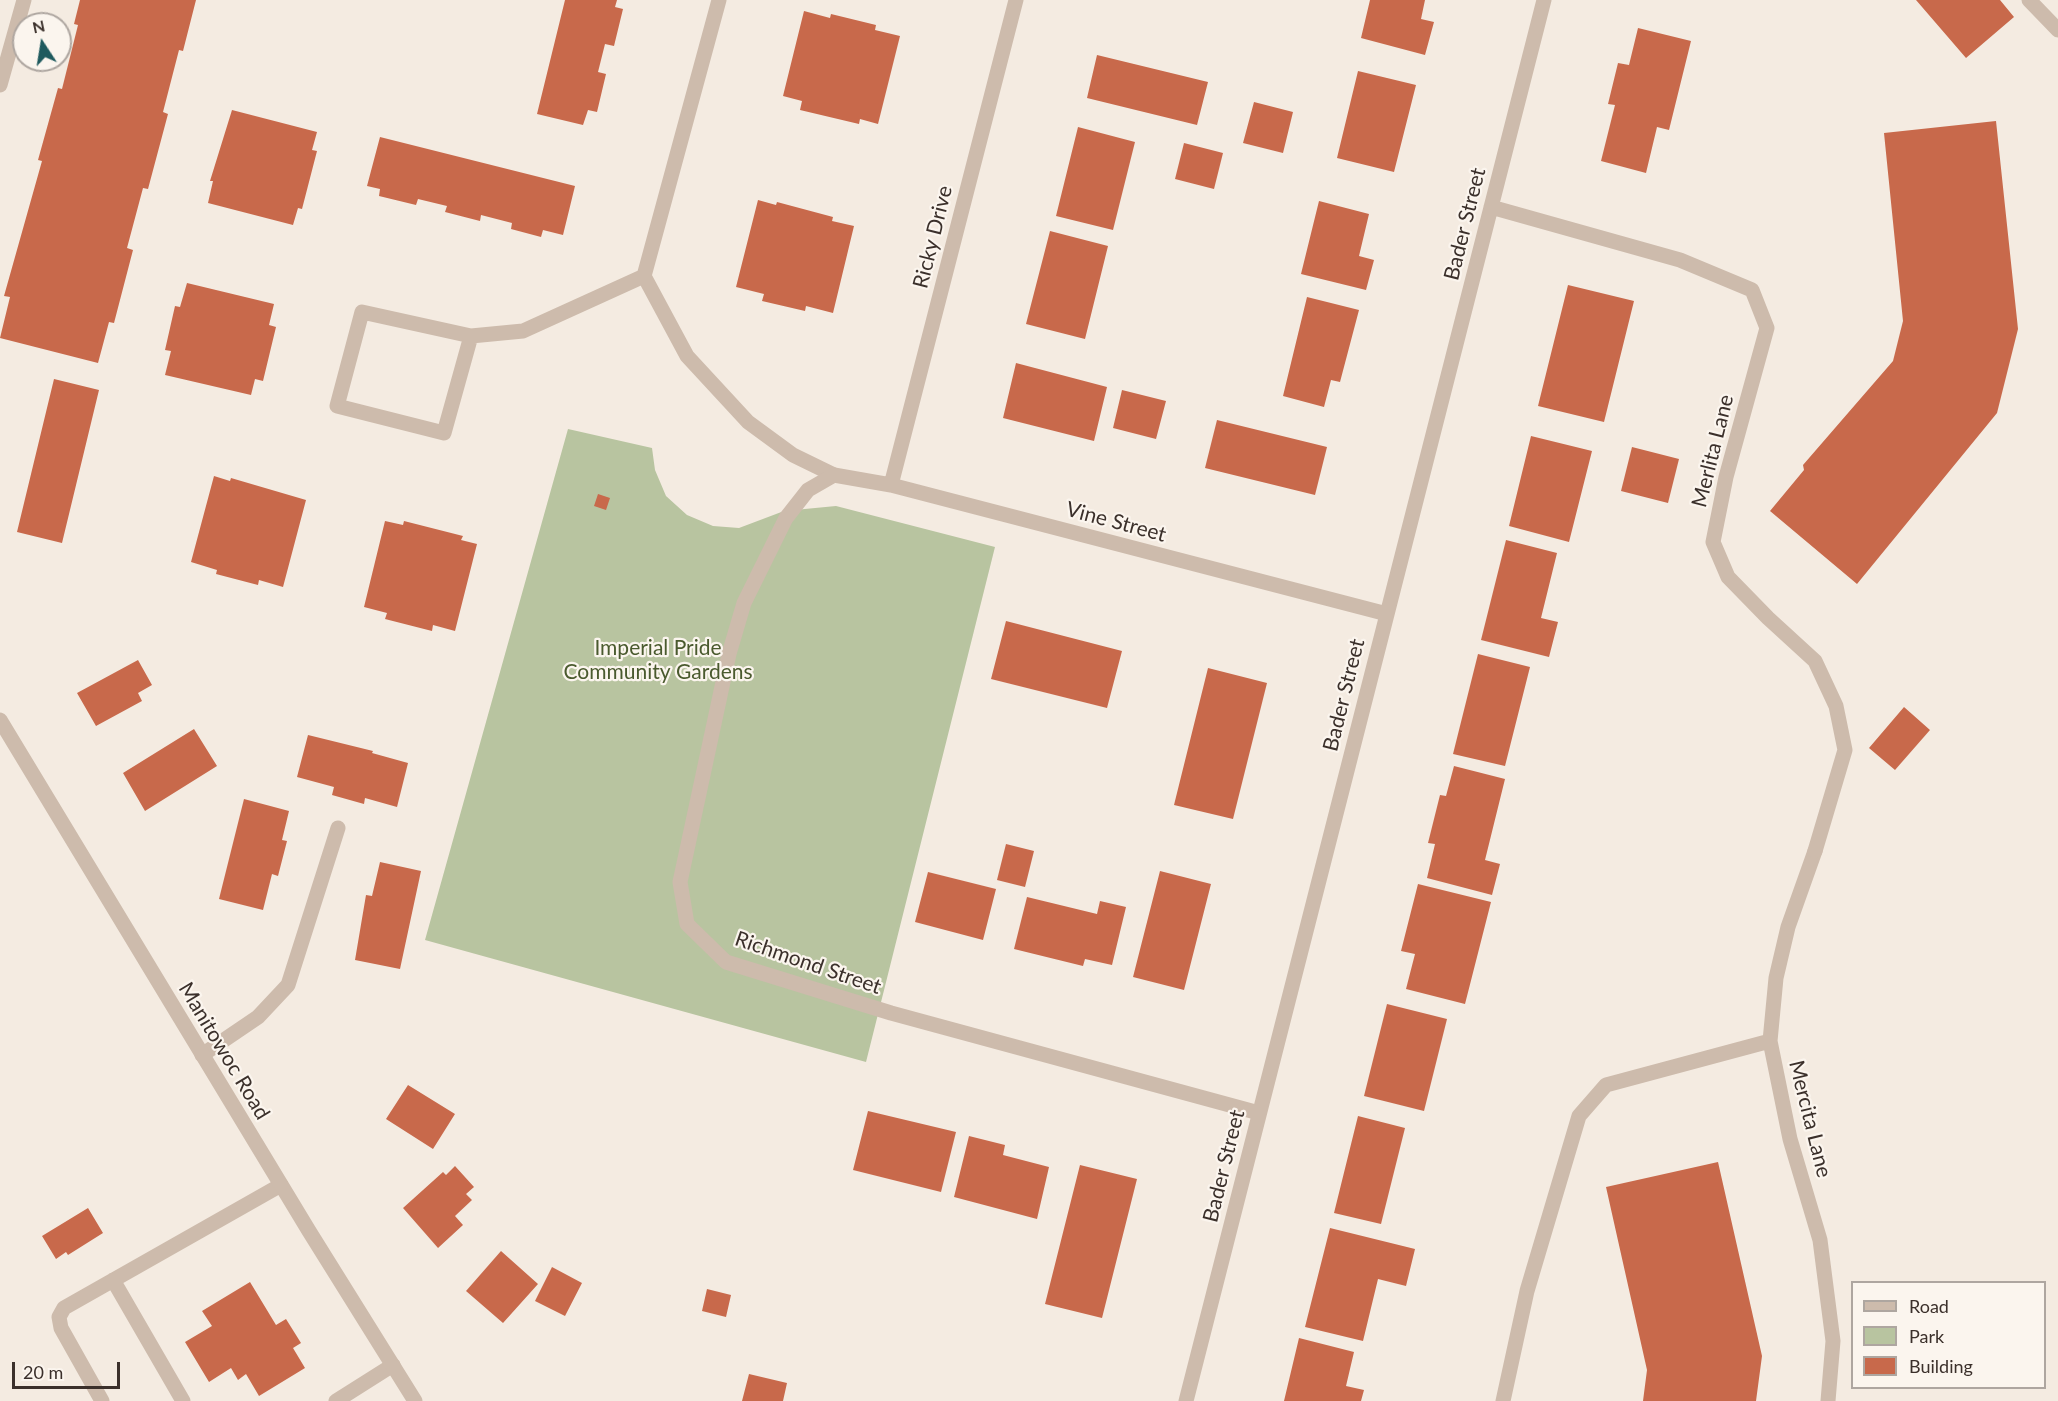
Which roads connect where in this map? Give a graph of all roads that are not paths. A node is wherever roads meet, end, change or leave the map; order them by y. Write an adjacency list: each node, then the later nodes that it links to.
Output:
1 (24, 0): 7 (street)
2 (719, 0): 9 (street)
3 (1016, 0): 12 (street, Ricky Drive)
4 (1544, 0): 8 (street, Bader Street)
5 (2029, 0): 6 (street)
6 (2058, 30)
7 (0, 85)
8 (1491, 207): 13 (street, Bader Street); 16 (street, Merlita Lane)
9 (644, 276): 10 (street); 11 (street, Vine Street)
10 (471, 336): 10 (street)
11 (834, 475): 12 (street, Vine Street); 19 (street, Richmond Street)
12 (891, 485): 13 (street, Vine Street)
13 (1387, 614): 19 (street, Bader Street)
14 (0, 720): 18 (street, Manitowoc Road)
15 (338, 828): 18 (street)
16 (1815, 851): 17 (street, Mercita Lane)
17 (1770, 1041): 28 (street); 29 (street, Mercita Lane)
18 (202, 1055): 20 (street, Manitowoc Road)
19 (1260, 1113): 27 (street, Bader Street)
20 (281, 1185): 21 (street); 22 (street, Manitowoc Road)
21 (113, 1280): 23 (street); 24 (street)
22 (393, 1365): 25 (street); 26 (street, Manitowoc Road)
23 (102, 1401)
24 (183, 1401)
25 (336, 1401)
26 (415, 1401)
27 (1186, 1401)
28 (1503, 1401)
29 (1828, 1401)

